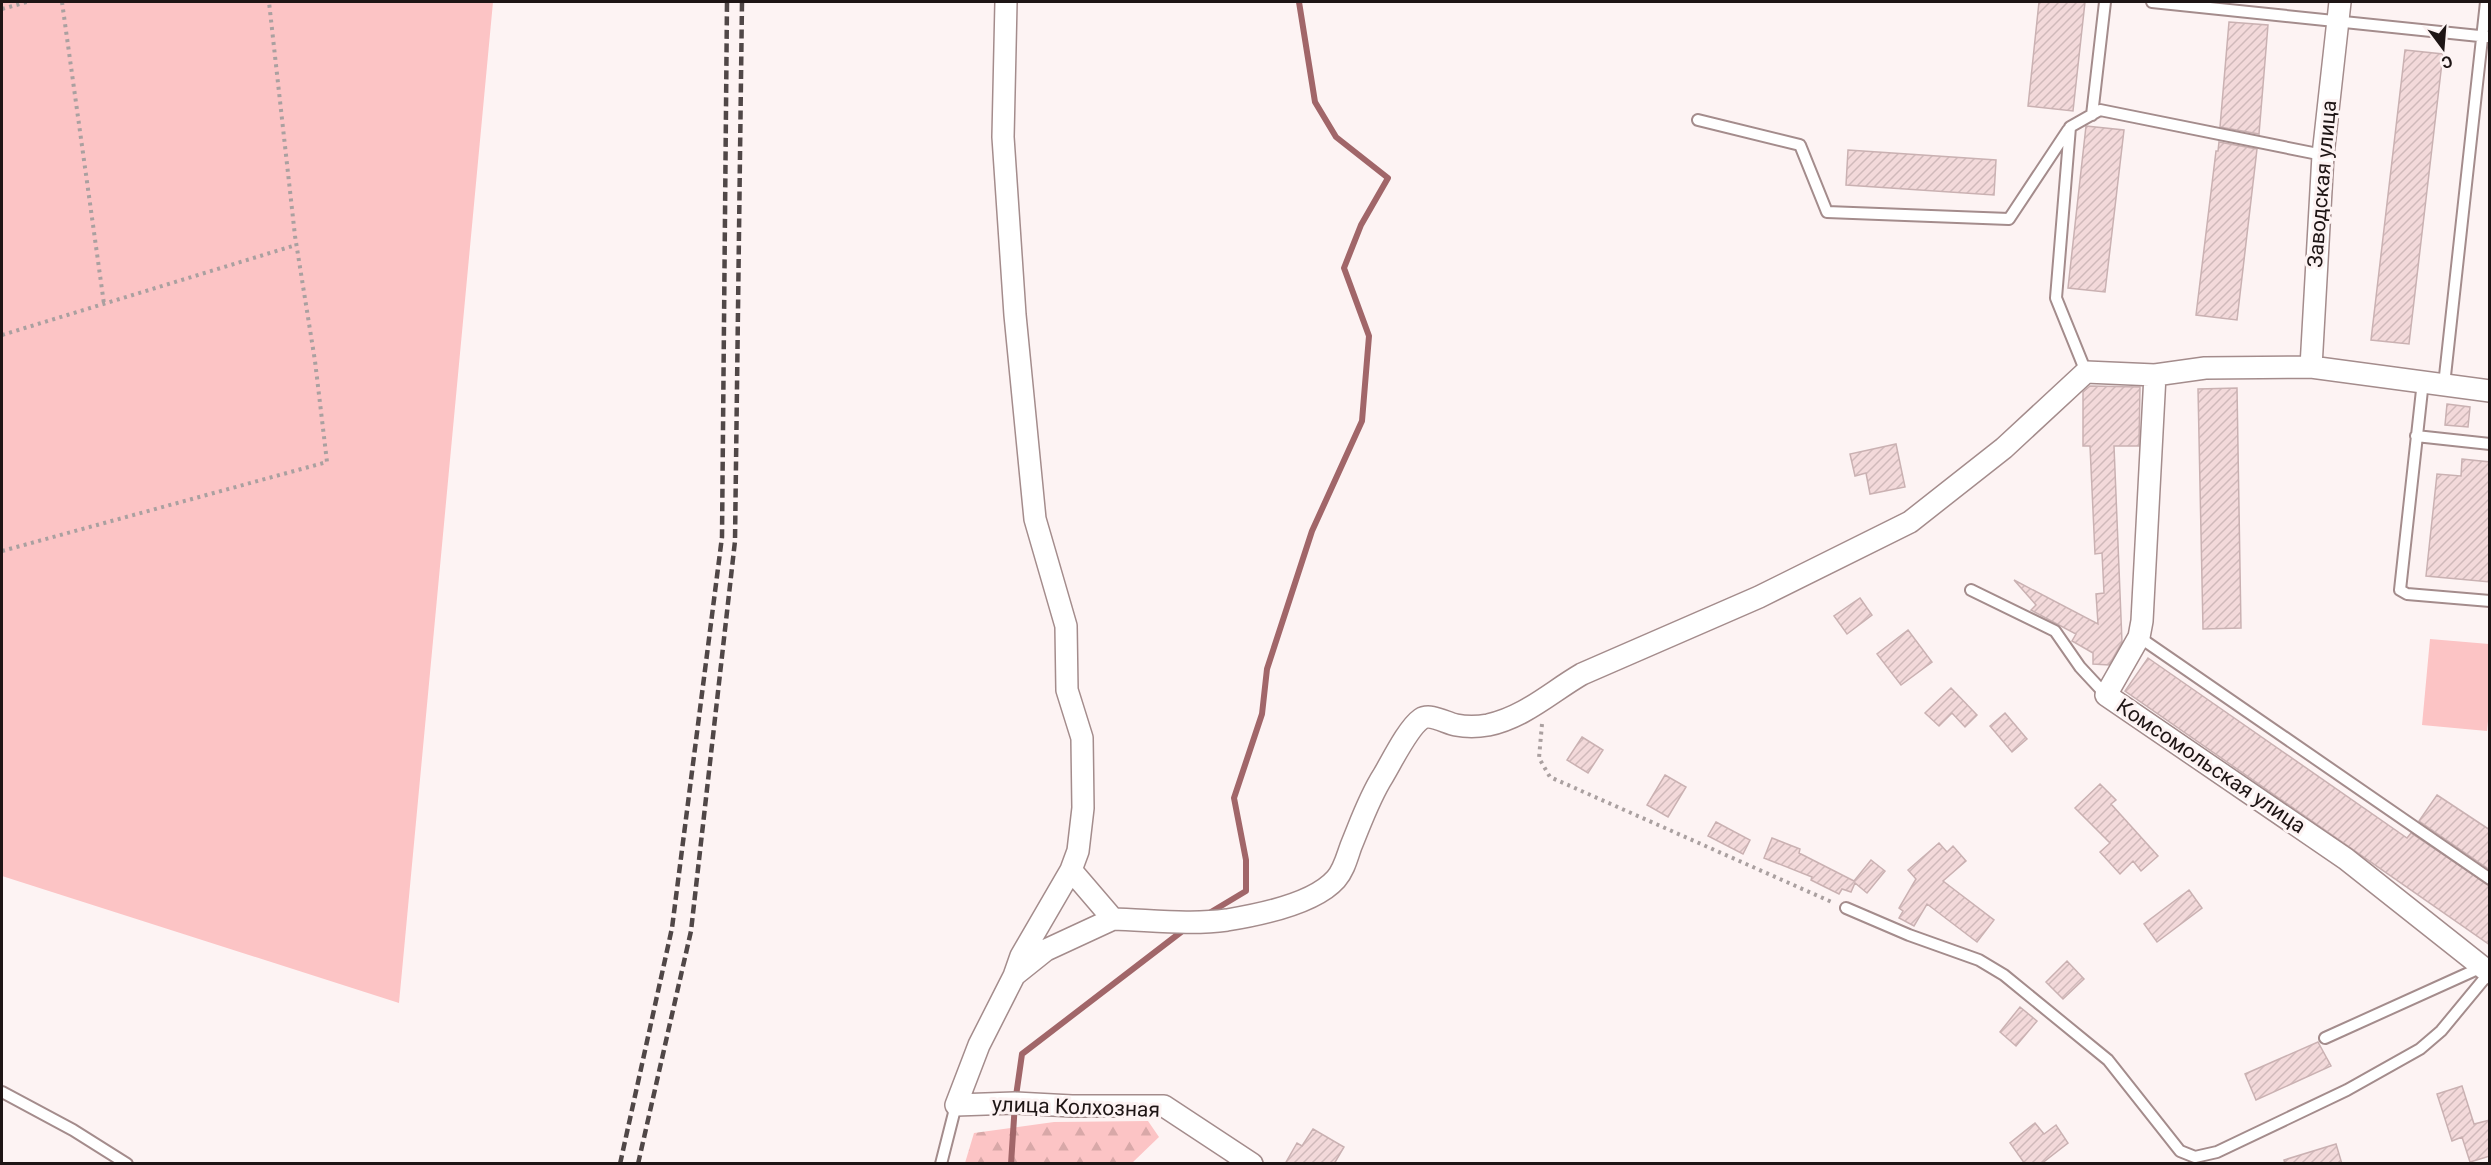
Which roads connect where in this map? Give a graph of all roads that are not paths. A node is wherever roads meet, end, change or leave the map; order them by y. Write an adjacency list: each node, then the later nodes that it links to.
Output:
1 (1006, 2): 24 (street)
2 (2105, 2): 8 (lane)
3 (2152, 2): 5 (lane)
4 (2486, 2): 7 (lane)
5 (2213, 5): 6 (lane)
6 (2339, 11): 7 (lane); 11 (street, Заводская улица)
7 (2487, 36): 16 (lane)
8 (2092, 115): 10 (lane); 11 (lane)
9 (1698, 120): 10 (lane)
10 (2070, 127): 13 (lane)
11 (2322, 155): 12 (street, Заводская улица)
12 (2311, 367): 14 (street); 15 (street)
13 (2086, 372): 14 (street); 27 (street)
14 (2155, 375): 22 (street, Комсомольская улица)
15 (2423, 381): 16 (street); 18 (lane)
16 (2444, 385): 17 (street)
17 (2490, 391)
18 (2416, 436): 19 (lane); 21 (lane)
19 (2490, 444)
20 (1971, 590): 23 (lane)
21 (2490, 601)
22 (2139, 637): 23 (street, Комсомольская улица); 25 (lane)
23 (2106, 695): 28 (street, Комсомольская улица)
24 (1071, 870): 27 (street); 29 (street)
25 (2490, 879)
26 (1846, 908): 33 (lane)
27 (1113, 919): 29 (street)
28 (2487, 971): 30 (lane); 33 (lane)
29 (1014, 976): 32 (street)
30 (2325, 1038)
31 (2, 1092): 34 (lane)
32 (956, 1105): 35 (lane); 36 (street, улица Колхозная)
33 (2219, 1151): 37 (lane)
34 (127, 1164)
35 (941, 1164)
36 (1252, 1164)
37 (2222, 1164)

